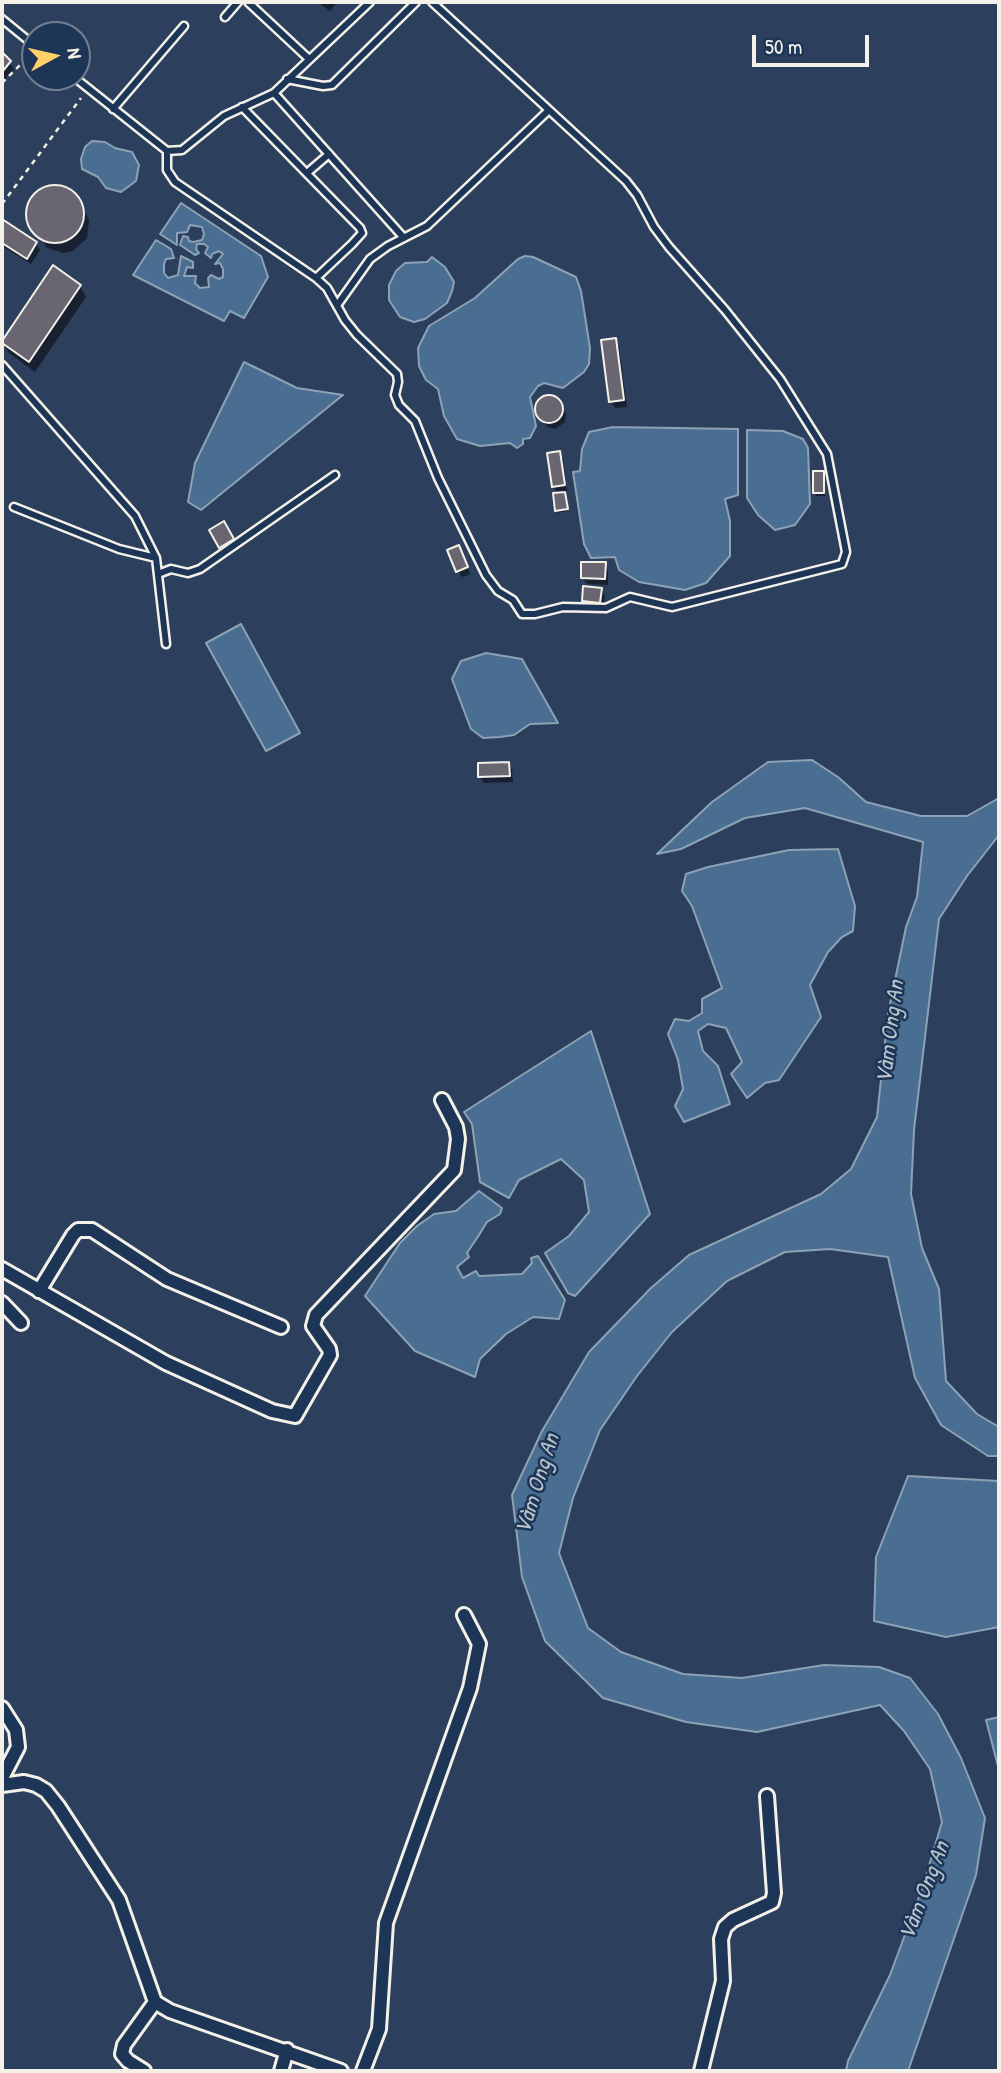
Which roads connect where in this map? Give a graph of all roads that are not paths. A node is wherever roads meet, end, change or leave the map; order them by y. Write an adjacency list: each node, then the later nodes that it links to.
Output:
1 (238, 2): 6 (lane)
2 (248, 2): 10 (lane)
3 (370, 2): 10 (lane)
4 (416, 2): 11 (lane)
5 (432, 2): 16 (lane)
6 (225, 17)
7 (2, 19): 9 (lane)
8 (184, 26): 15 (lane)
9 (21, 36)
10 (309, 59): 11 (lane)
11 (287, 79): 13 (lane)
12 (91, 91): 15 (lane)
13 (274, 93): 14 (lane); 18 (lane)
14 (242, 107): 17 (lane); 19 (lane)
15 (113, 108): 17 (lane)
16 (549, 110): 20 (lane); 22 (lane)
17 (167, 151): 21 (lane)
18 (329, 154): 19 (lane); 20 (lane)
19 (307, 173): 21 (lane)
20 (404, 238): 22 (lane)
21 (316, 278): 22 (lane)
22 (338, 304)
23 (2, 365): 26 (lane)
24 (335, 475): 27 (lane)
25 (14, 507): 26 (lane)
26 (156, 558): 27 (lane)
27 (158, 574): 28 (lane)
28 (166, 644)
29 (442, 1100): 31 (street)
30 (2, 1269): 31 (street)
31 (39, 1291): 34 (street)
32 (2, 1303): 33 (street)
33 (21, 1323)
34 (281, 1327)
35 (464, 1615): 45 (street)
36 (2, 1708): 37 (street)
37 (2, 1778)
38 (2, 1786): 40 (street)
39 (767, 1796): 46 (street)
40 (155, 2001): 41 (street); 42 (street)
41 (286, 2050): 43 (street); 44 (street)
42 (144, 2071)
43 (281, 2071)
44 (341, 2071)
45 (363, 2071)
46 (701, 2071)

